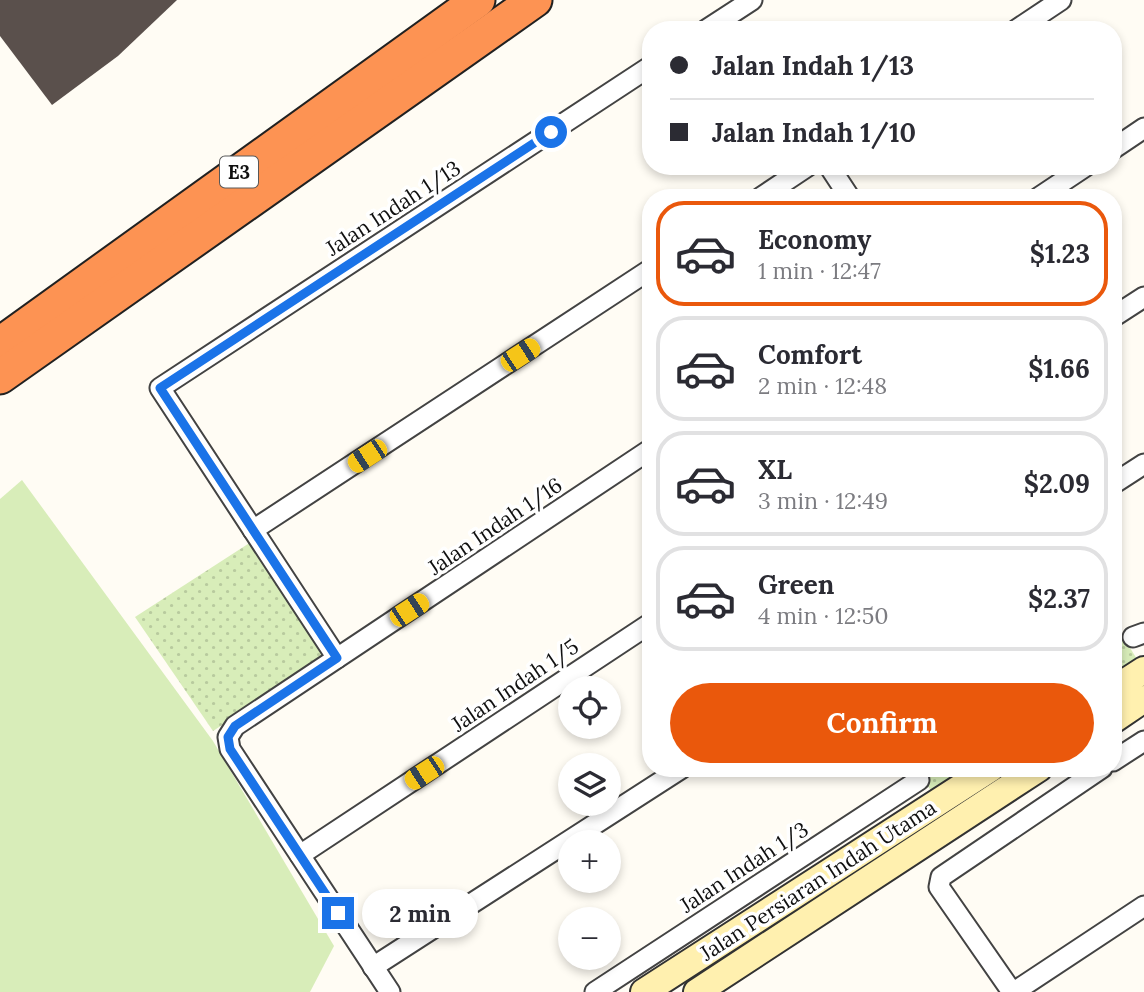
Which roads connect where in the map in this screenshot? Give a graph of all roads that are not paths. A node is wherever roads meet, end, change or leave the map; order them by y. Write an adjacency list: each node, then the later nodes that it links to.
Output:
1 (478, 0): 17 (highway, E3)
2 (535, 0): 18 (highway, E3)
3 (751, 0): 5 (street)
4 (1061, 0): 6 (street)
5 (736, 21)
6 (1030, 21)
7 (642, 72): 22 (street, Jalan Indah 1/13)
8 (1144, 128): 9 (street)
9 (1122, 143)
10 (794, 175): 12 (street)
11 (1072, 175): 13 (street)
12 (774, 189)
13 (1052, 189)
14 (642, 275): 22 (street)
15 (1144, 296): 16 (street)
16 (1122, 311)
17 (0, 344)
18 (0, 377)
19 (642, 455): 24 (street, Jalan Indah 1/16)
20 (1144, 464): 21 (street)
21 (1122, 478)
22 (253, 530): 24 (street)
23 (642, 629): 36 (street, Jalan Indah 1/5)
24 (337, 658): 36 (street, Jalan Indah 1/16)
25 (1144, 670): 26 (main road)
26 (1122, 684)
27 (1144, 699): 28 (main road)
28 (1122, 714)
29 (1144, 741): 30 (street)
30 (1122, 755)
31 (668, 777): 38 (street)
32 (978, 777): 41 (main road, Jalan Persiaran Indah Utama)
33 (1025, 777): 42 (main road, Jalan Persiaran Indah Utama)
34 (1089, 777): 43 (street)
35 (919, 780): 40 (street, Jalan Indah 1/3)
36 (300, 855): 38 (street)
37 (1144, 906): 43 (street)
38 (373, 967): 39 (street)
39 (390, 992)
40 (595, 992)
41 (644, 992)
42 (697, 992)
43 (1013, 992)

